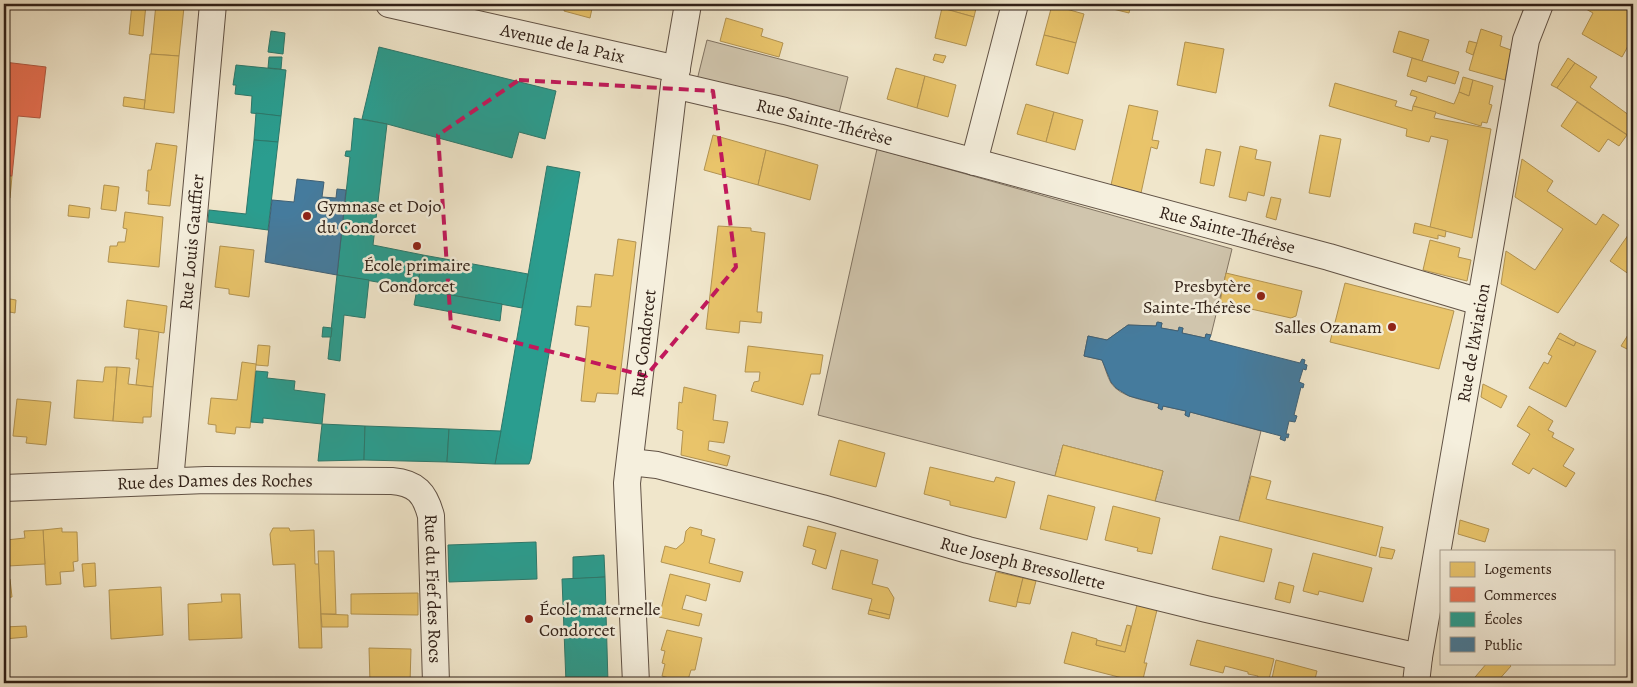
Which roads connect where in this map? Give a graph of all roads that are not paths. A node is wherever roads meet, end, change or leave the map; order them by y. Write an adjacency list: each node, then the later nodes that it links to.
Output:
1 (213, 4): 10 (street, Rue Louis Gauffier)
2 (389, 4): 6 (street, Avenue de la Paix)
3 (688, 4): 6 (street, Rue Condorcet)
4 (1015, 4): 7 (street)
5 (1540, 4): 8 (street, Rue de l'Aviation)
6 (676, 77): 7 (street, Rue Sainte-Thérèse); 9 (street, Rue Condorcet)
7 (974, 162): 8 (street, Rue Sainte-Thérèse)
8 (1480, 302): 13 (street, Rue de l'Aviation)
9 (630, 462): 13 (street, Rue Joseph Bressollette); 15 (street, Rue Condorcet)
10 (170, 481): 11 (street, Rue des Dames des Roches); 12 (street, Rue des Dames des Roches)
11 (4, 488)
12 (422, 495): 14 (street, Rue du Fief des Rocs)
13 (1419, 657): 16 (street, Rue de l'Aviation)
14 (436, 683)
15 (636, 683)
16 (1416, 683)

